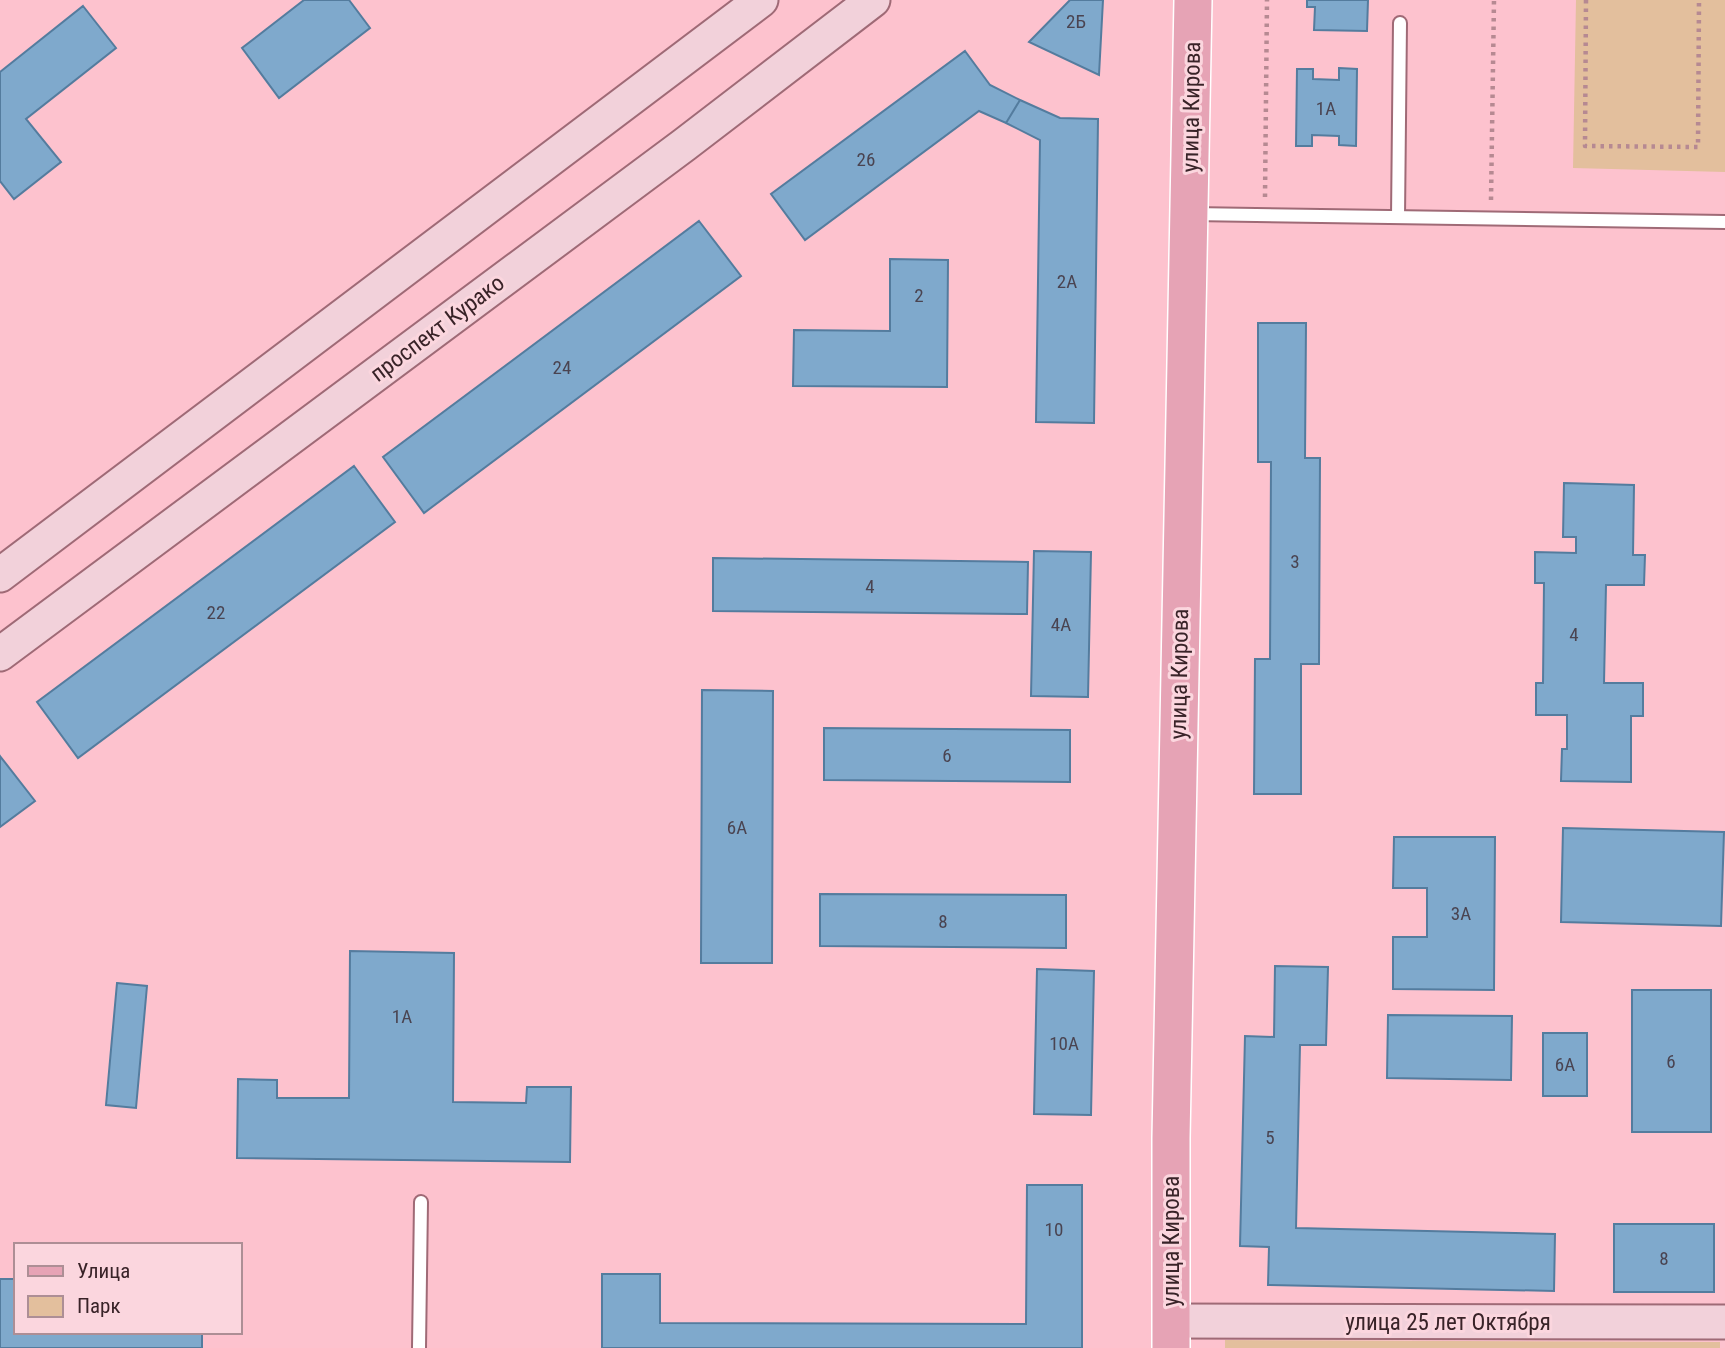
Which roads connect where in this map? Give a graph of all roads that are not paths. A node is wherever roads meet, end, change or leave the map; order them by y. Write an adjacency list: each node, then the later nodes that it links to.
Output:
1 (761, 0): 8 (main road)
2 (873, 0): 9 (main road, проспект Курако)
3 (1193, 0): 5 (main road, улица Кирова)
4 (1400, 23): 6 (lane)
5 (1188, 214): 6 (lane); 12 (main road, улица Кирова)
6 (1398, 217): 7 (lane)
7 (1725, 222)
8 (0, 575)
9 (0, 654)
10 (421, 1202): 13 (lane)
11 (1725, 1322): 12 (main road, улица 25 лет Октября)
12 (1171, 1335)
13 (419, 1348)

